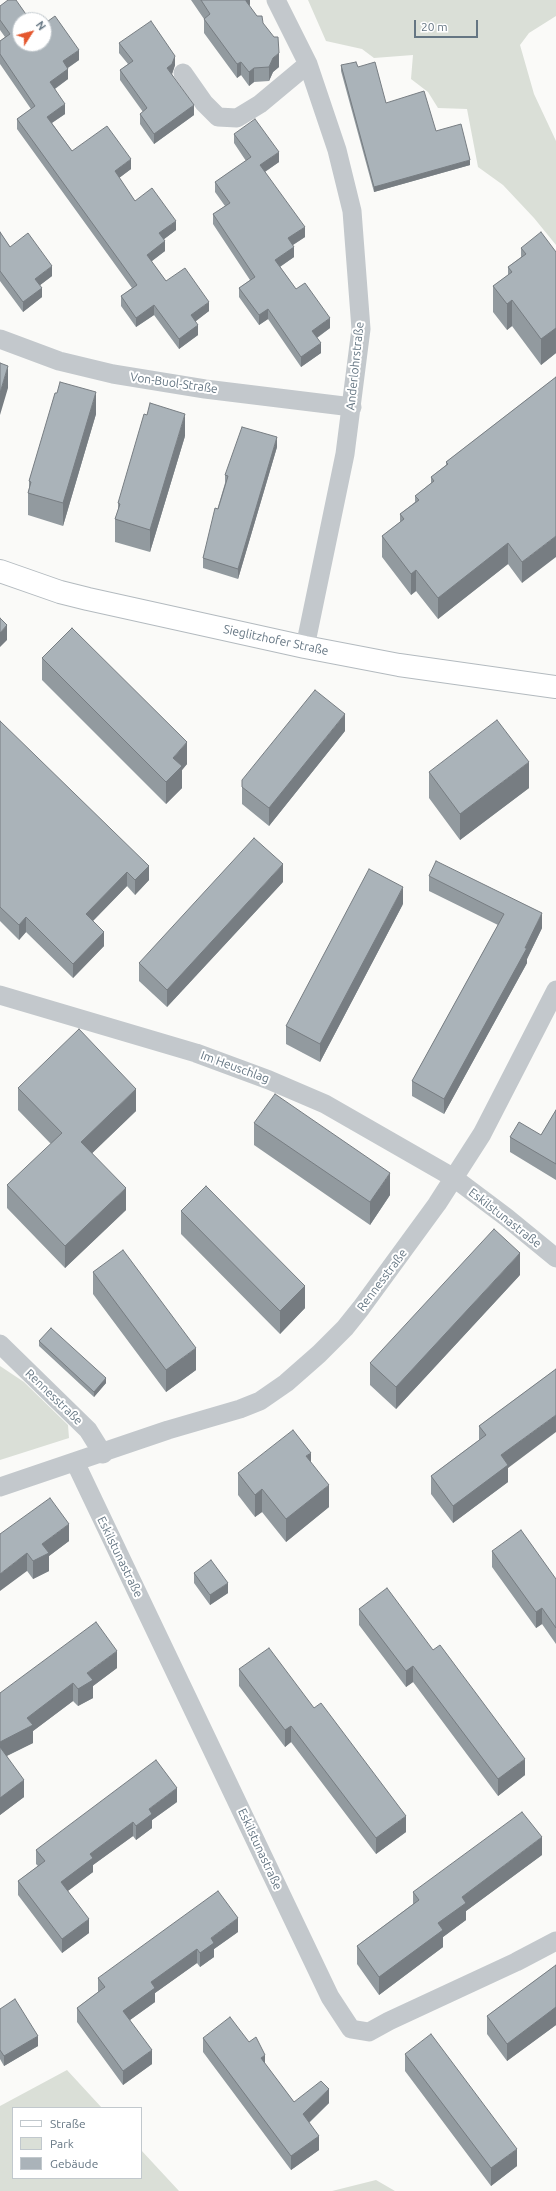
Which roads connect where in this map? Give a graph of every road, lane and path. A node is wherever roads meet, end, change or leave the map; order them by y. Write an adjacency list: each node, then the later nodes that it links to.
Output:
1 (276, 0): 2 (street, Anderlohrstraße)
2 (308, 64): 3 (street); 5 (street, Anderlohrstraße)
3 (183, 73)
4 (0, 339): 5 (street, Von-Buol-Straße)
5 (352, 407): 7 (street, Anderlohrstraße)
6 (0, 571): 7 (main road, Sieglitzhofer Straße)
7 (305, 647): 8 (main road, Sieglitzhofer Straße)
8 (556, 687)
9 (556, 990): 11 (street, Rennesstraße)
10 (0, 995): 11 (street, Im Heuschlag)
11 (454, 1178): 12 (street, Eskilstunastraße); 14 (street, Rennesstraße)
12 (556, 1258)
13 (0, 1344): 14 (street, Rennesstraße)
14 (103, 1454): 15 (street, Rennesstraße)
15 (75, 1462): 16 (street, Rennesstraße); 17 (street, Eskilstunastraße)
16 (0, 1487)
17 (556, 1941)

